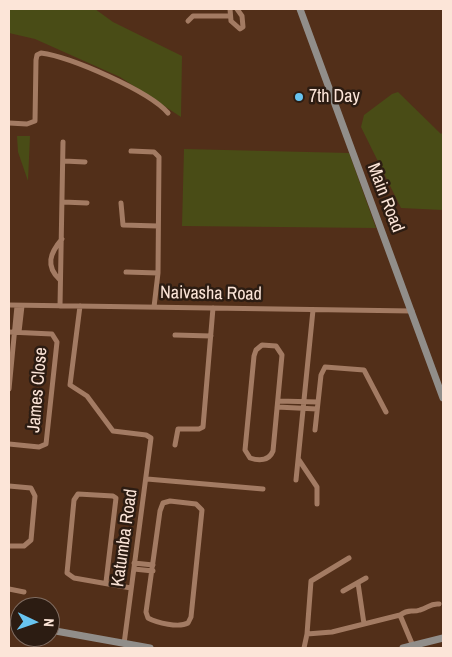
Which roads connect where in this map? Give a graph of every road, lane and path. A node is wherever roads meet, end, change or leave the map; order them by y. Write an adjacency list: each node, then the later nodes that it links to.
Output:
1 (230, 9): 4 (street)
2 (238, 9): 4 (street)
3 (300, 9): 27 (street, Main Road)
4 (230, 16): 5 (street)
5 (188, 21)
6 (168, 113): 7 (street)
7 (9, 124)
8 (63, 142): 10 (street)
9 (131, 151): 15 (street)
10 (64, 161): 11 (street); 12 (street)
11 (85, 162)
12 (63, 202): 13 (street); 16 (street)
13 (87, 203)
14 (121, 203): 15 (street)
15 (158, 226): 18 (street)
16 (62, 239): 19 (street); 19 (street)
17 (126, 272): 18 (street)
18 (158, 273): 24 (street)
19 (60, 280): 22 (street)
20 (9, 306): 21 (street, Naivasha Road)
21 (20, 306): 22 (street, Naivasha Road); 28 (street, James Close)
22 (60, 306): 23 (street, Naivasha Road)
23 (80, 306): 24 (street, Naivasha Road); 41 (street, James Close)
24 (154, 307): 25 (street, Naivasha Road)
25 (214, 308): 26 (street, Naivasha Road); 30 (street)
26 (313, 310): 27 (street, Naivasha Road); 37 (street)
27 (412, 311): 34 (street, Main Road)
28 (14, 332): 31 (street, James Close); 42 (street, James Close)
29 (175, 335): 30 (street)
30 (211, 336): 43 (street)
31 (10, 353): 32 (street, James Close)
32 (9, 377): 33 (street, James Close)
33 (9, 389)
34 (443, 398)
35 (318, 402): 37 (street); 38 (street); 39 (street)
36 (278, 404): 36 (street); 37 (street)
37 (303, 406): 38 (street); 44 (street)
38 (317, 409): 40 (street)
39 (386, 412)
40 (315, 430)
41 (150, 436): 45 (street, Katumba Road)
42 (9, 444)
43 (176, 445)
44 (298, 459): 46 (street); 49 (street)
45 (147, 479): 48 (street); 52 (street, Katumba Road)
46 (296, 480)
47 (9, 486): 50 (street)
48 (263, 489)
49 (317, 504)
50 (9, 546)
51 (349, 558): 65 (street)
52 (134, 566): 53 (street); 57 (street, Katumba Road)
53 (153, 568): 53 (street)
54 (366, 578): 56 (street)
55 (106, 582): 55 (street); 57 (street)
56 (358, 582): 59 (street); 63 (street)
57 (131, 588): 67 (street, Katumba Road)
58 (9, 589): 60 (street)
59 (343, 591)
60 (24, 592)
61 (439, 604): 62 (street)
62 (400, 615): 63 (street); 68 (street)
63 (364, 624): 65 (street)
64 (60, 632): 67 (street)
65 (307, 634): 70 (street)
66 (443, 638): 68 (street)
67 (124, 644): 69 (street)
68 (413, 646): 71 (street)
69 (150, 648)
70 (304, 648)
71 (403, 648)

